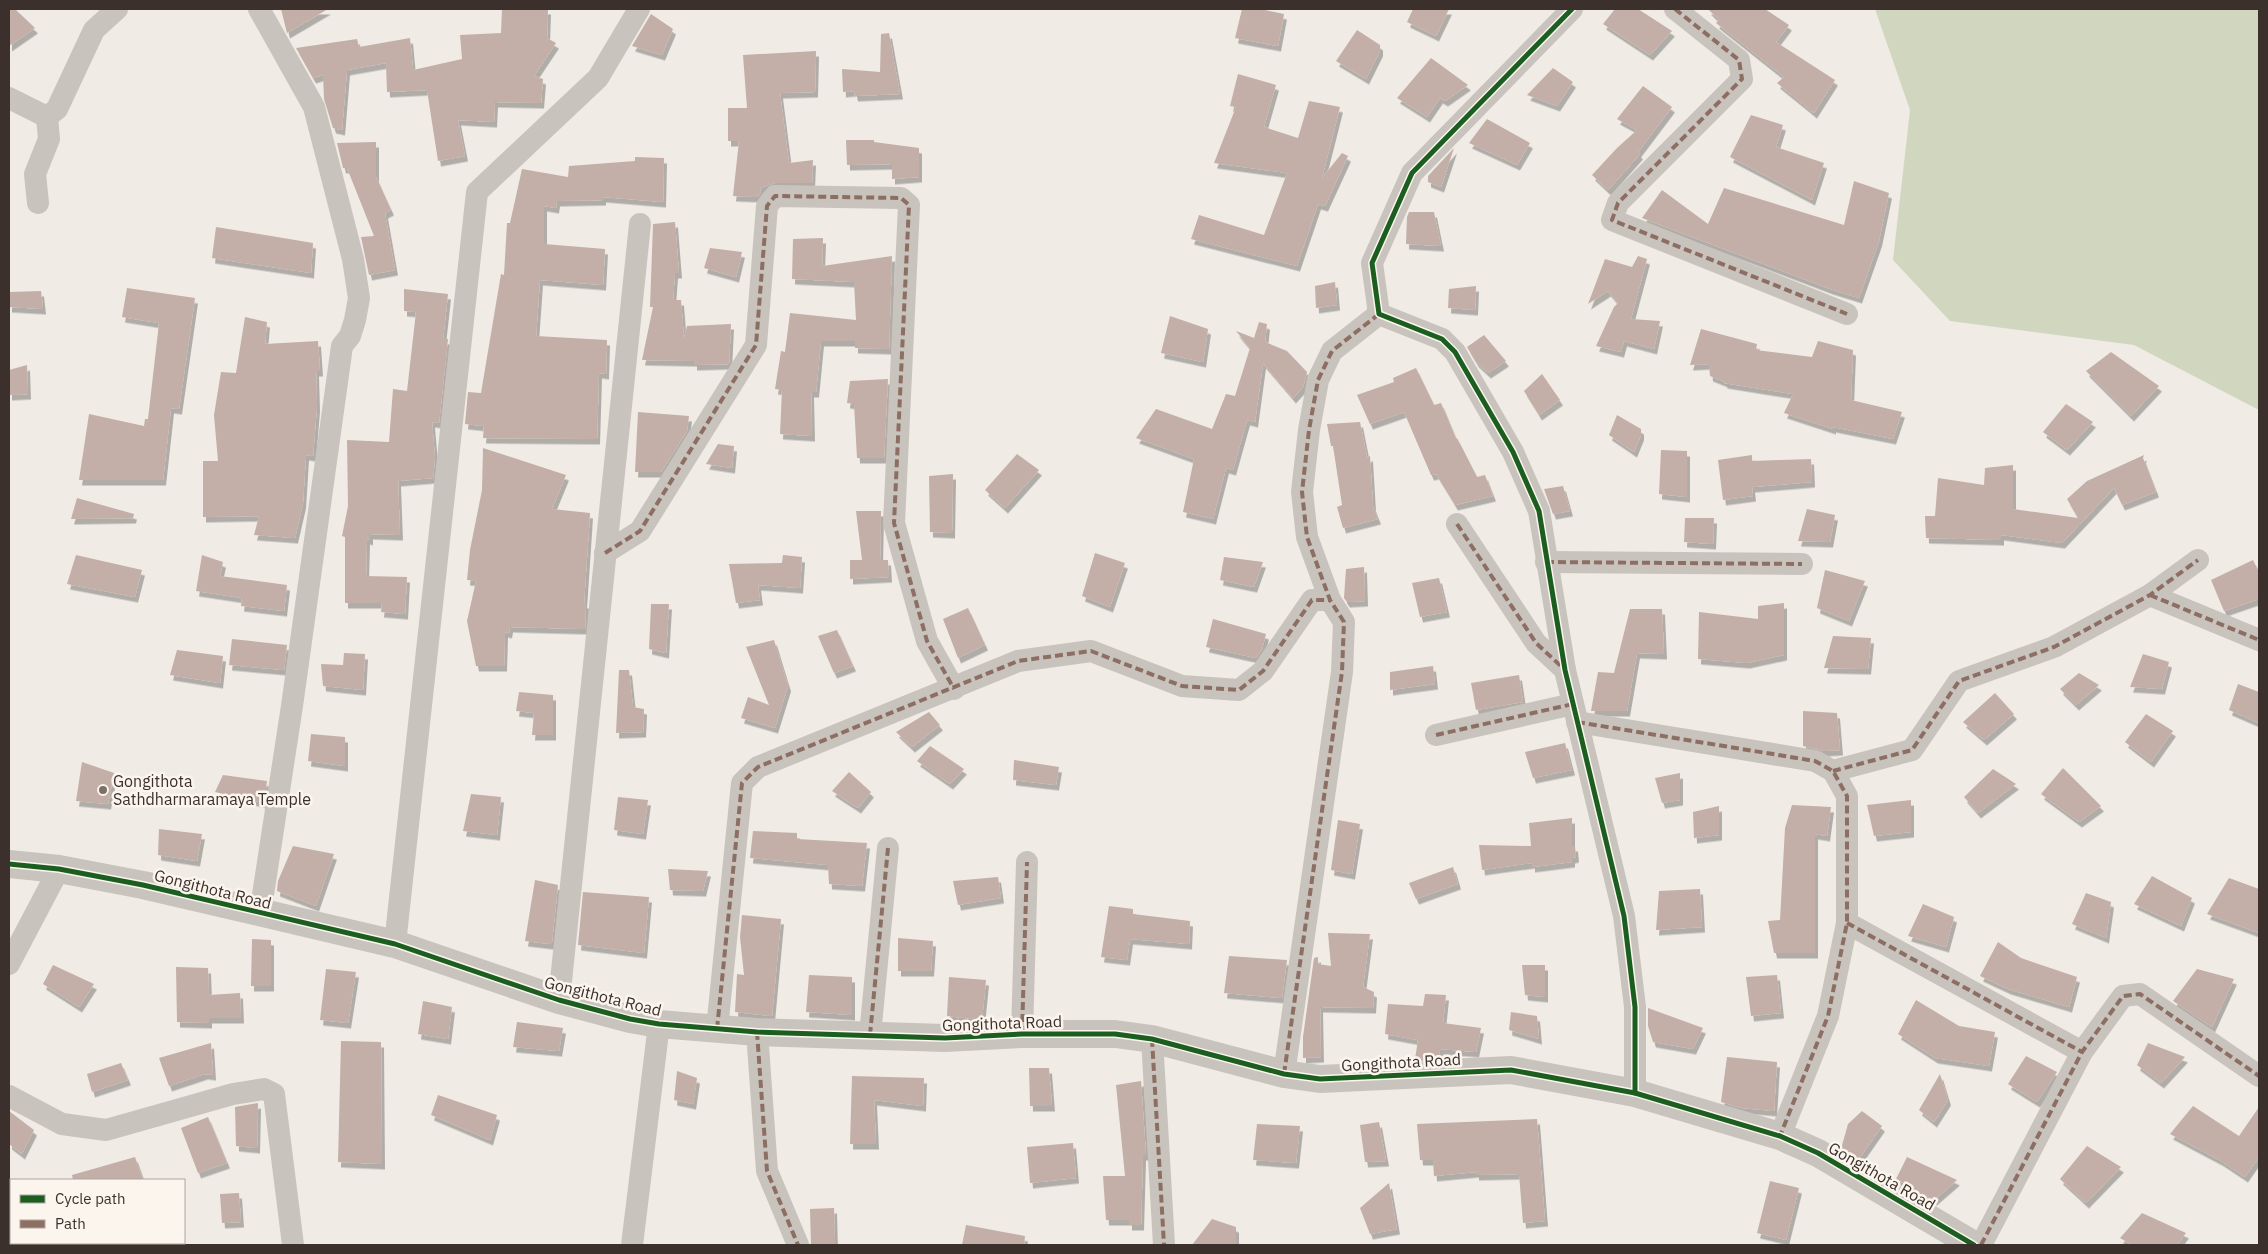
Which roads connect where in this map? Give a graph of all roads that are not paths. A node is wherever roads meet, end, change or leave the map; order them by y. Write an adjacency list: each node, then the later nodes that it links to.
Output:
1 (116, 9): 7 (street)
2 (260, 9): 29 (street)
3 (638, 9): 31 (street)
4 (1572, 9): 10 (street)
5 (1675, 9): 11 (street)
6 (9, 98): 7 (street)
7 (46, 117): 8 (street)
8 (38, 203)
9 (640, 224): 13 (street)
10 (1380, 314): 15 (street); 18 (street)
11 (1847, 314)
12 (1457, 524): 20 (street)
13 (606, 553): 21 (street); 33 (street)
14 (2198, 560): 17 (street)
15 (1546, 562): 16 (street); 20 (street)
16 (1802, 564)
17 (2150, 595): 19 (street); 24 (street)
18 (1330, 600): 21 (street); 41 (street)
19 (2259, 640)
20 (1565, 670): 22 (street)
21 (954, 689): 35 (street)
22 (1575, 713): 23 (street); 24 (street); 43 (street)
23 (1436, 735)
24 (1833, 771): 30 (street)
25 (888, 848): 38 (street)
26 (1027, 862): 37 (street)
27 (9, 864): 28 (street, Gongithota Road)
28 (59, 869): 29 (street, Gongithota Road); 32 (street)
29 (260, 914): 31 (street, Gongithota Road)
30 (1847, 923): 40 (street); 45 (street)
31 (395, 944): 33 (street, Gongithota Road)
32 (9, 964)
33 (559, 1000): 34 (street, Gongithota Road)
34 (659, 1024): 35 (street, Gongithota Road); 47 (street)
35 (717, 1029): 36 (street, Gongithota Road)
36 (757, 1032): 38 (street, Gongithota Road); 48 (street)
37 (1022, 1034): 38 (street, Gongithota Road); 39 (street, Gongithota Road)
38 (870, 1035)
39 (1152, 1039): 41 (street, Gongithota Road); 49 (street)
40 (2082, 1052): 42 (street); 51 (street)
41 (1284, 1074): 43 (street, Gongithota Road)
42 (2259, 1076)
43 (1634, 1093): 45 (street, Gongithota Road)
44 (9, 1096): 46 (street)
45 (1780, 1136): 50 (street, Gongithota Road)
46 (293, 1245)
47 (632, 1245)
48 (798, 1245)
49 (1164, 1245)
50 (1974, 1245)
51 (1981, 1245)

